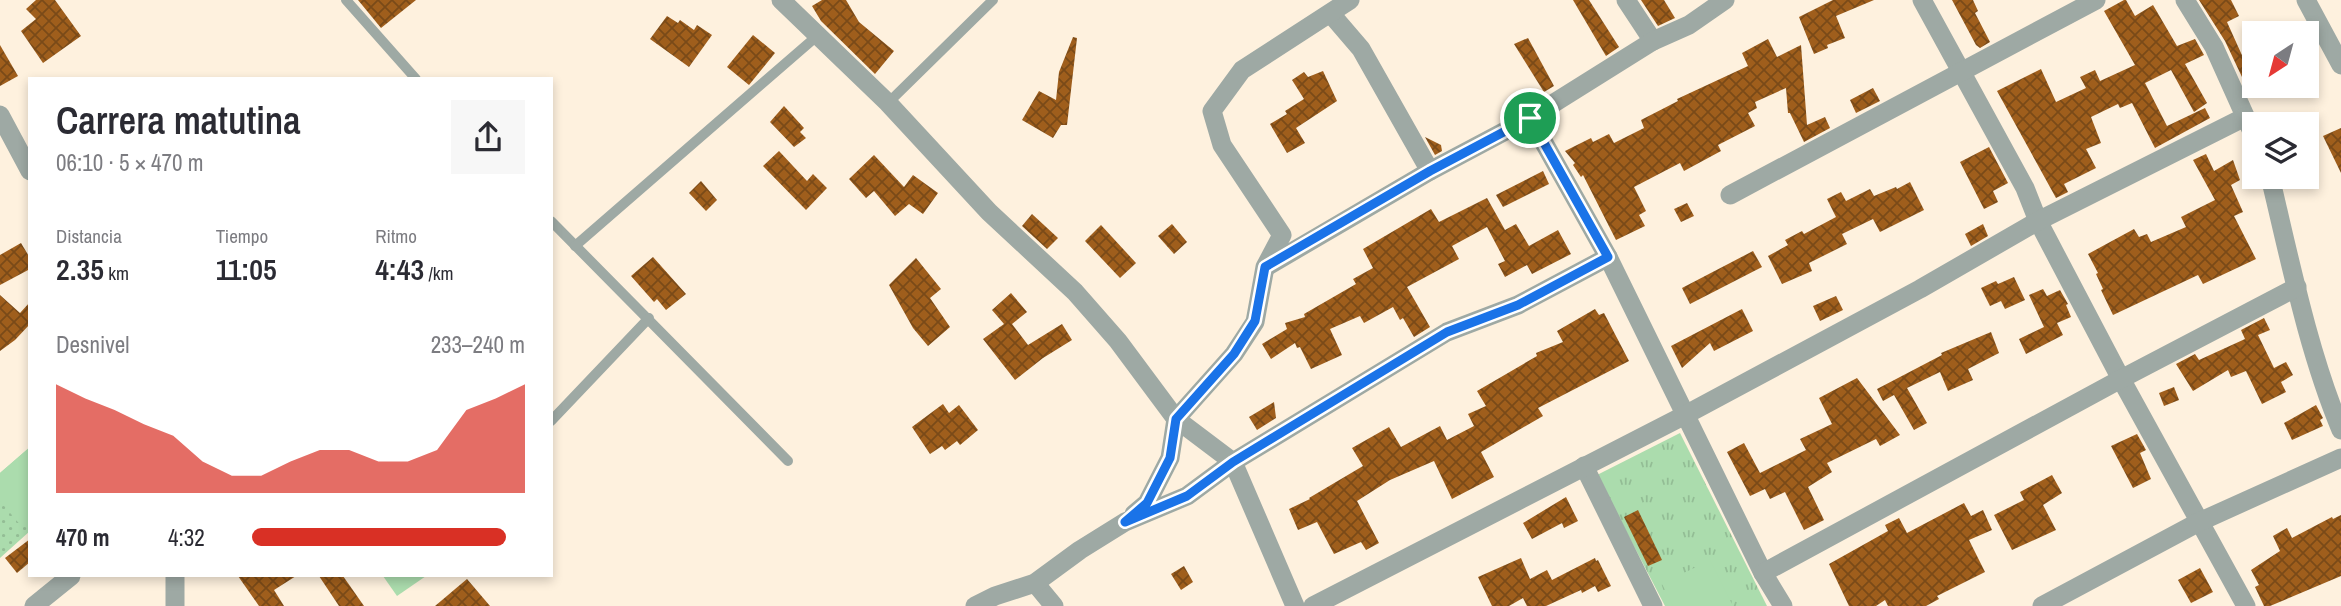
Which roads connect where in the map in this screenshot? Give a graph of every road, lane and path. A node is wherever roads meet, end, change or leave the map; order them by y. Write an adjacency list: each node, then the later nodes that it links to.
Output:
1 (346, 0): 16 (lane)
2 (781, 0): 12 (street)
3 (993, 0): 17 (lane)
4 (1350, 0): 11 (street)
5 (1626, 0): 13 (street)
6 (1725, 0): 13 (street)
7 (1922, 0): 15 (street)
8 (2096, 0): 15 (street)
9 (2185, 0): 18 (street)
10 (2306, 0): 14 (street)
11 (1331, 14): 23 (street); 30 (street)
12 (817, 36): 17 (street); 28 (lane)
13 (1653, 41): 20 (street)
14 (2341, 65)
15 (1962, 71): 25 (street); 26 (street)
16 (414, 77)
17 (888, 103): 36 (street)
18 (2243, 112)
19 (0, 115): 22 (street)
20 (1530, 118): 23 (street); 29 (street)
21 (2242, 119): 26 (street)
22 (28, 167)
23 (1430, 171): 30 (street)
24 (2273, 189): 31 (street)
25 (1730, 195)
26 (2038, 221): 33 (street); 34 (street)
27 (553, 223): 28 (lane)
28 (575, 246): 32 (lane)
29 (1608, 257): 34 (street); 40 (street)
30 (1265, 267): 36 (street)
31 (2297, 287): 33 (street); 37 (street)
32 (649, 318): 35 (lane); 39 (lane)
33 (2121, 379): 43 (street); 44 (street)
34 (1687, 414): 41 (street); 44 (street)
35 (553, 419)
36 (1176, 419): 40 (street); 42 (street)
37 (2341, 430)
38 (2341, 458): 43 (street)
39 (788, 461)
40 (1233, 462): 42 (street); 52 (street)
41 (1584, 466): 53 (street); 54 (street)
42 (1125, 522): 47 (street)
43 (2199, 522): 56 (street); 57 (street)
44 (1763, 573): 55 (street)
45 (70, 577): 49 (street)
46 (175, 577): 48 (street)
47 (1035, 583): 50 (street); 51 (street)
48 (172, 605)
49 (34, 606)
50 (975, 606)
51 (1054, 606)
52 (1295, 606)
53 (1313, 606)
54 (1653, 606)
55 (1783, 606)
56 (2042, 606)
57 (2246, 606)

